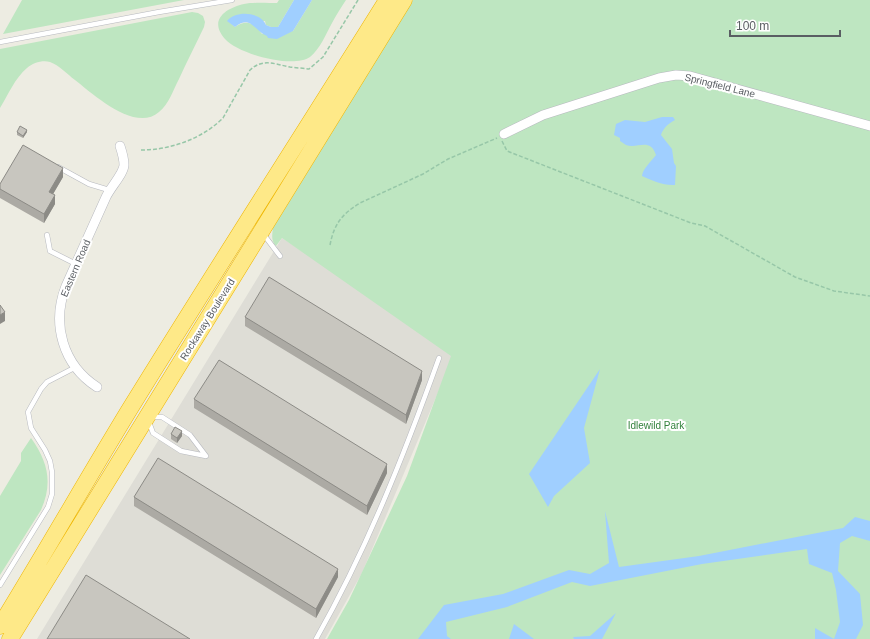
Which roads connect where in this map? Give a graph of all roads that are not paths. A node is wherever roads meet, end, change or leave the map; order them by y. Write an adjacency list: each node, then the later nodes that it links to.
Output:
1 (232, 0): 4 (lane)
2 (387, 0): 19 (highway, Rockaway Boulevard)
3 (404, 0): 10 (highway, Rockaway Boulevard)
4 (0, 42)
5 (870, 126): 6 (street, Springfield Lane)
6 (504, 134)
7 (120, 146): 9 (street, Eastern Road)
8 (57, 166): 9 (lane)
9 (109, 190): 13 (street, Eastern Road)
10 (261, 232): 12 (lane); 17 (highway, Rockaway Boulevard)
11 (47, 235): 13 (lane)
12 (280, 256)
13 (76, 264): 15 (street, Eastern Road)
14 (439, 358): 21 (lane)
15 (76, 367): 16 (street, Eastern Road); 18 (lane)
16 (97, 386)
17 (146, 418): 17 (lane); 20 (highway, Rockaway Boulevard)
18 (0, 585)
19 (0, 626)
20 (10, 639)
21 (316, 639)

